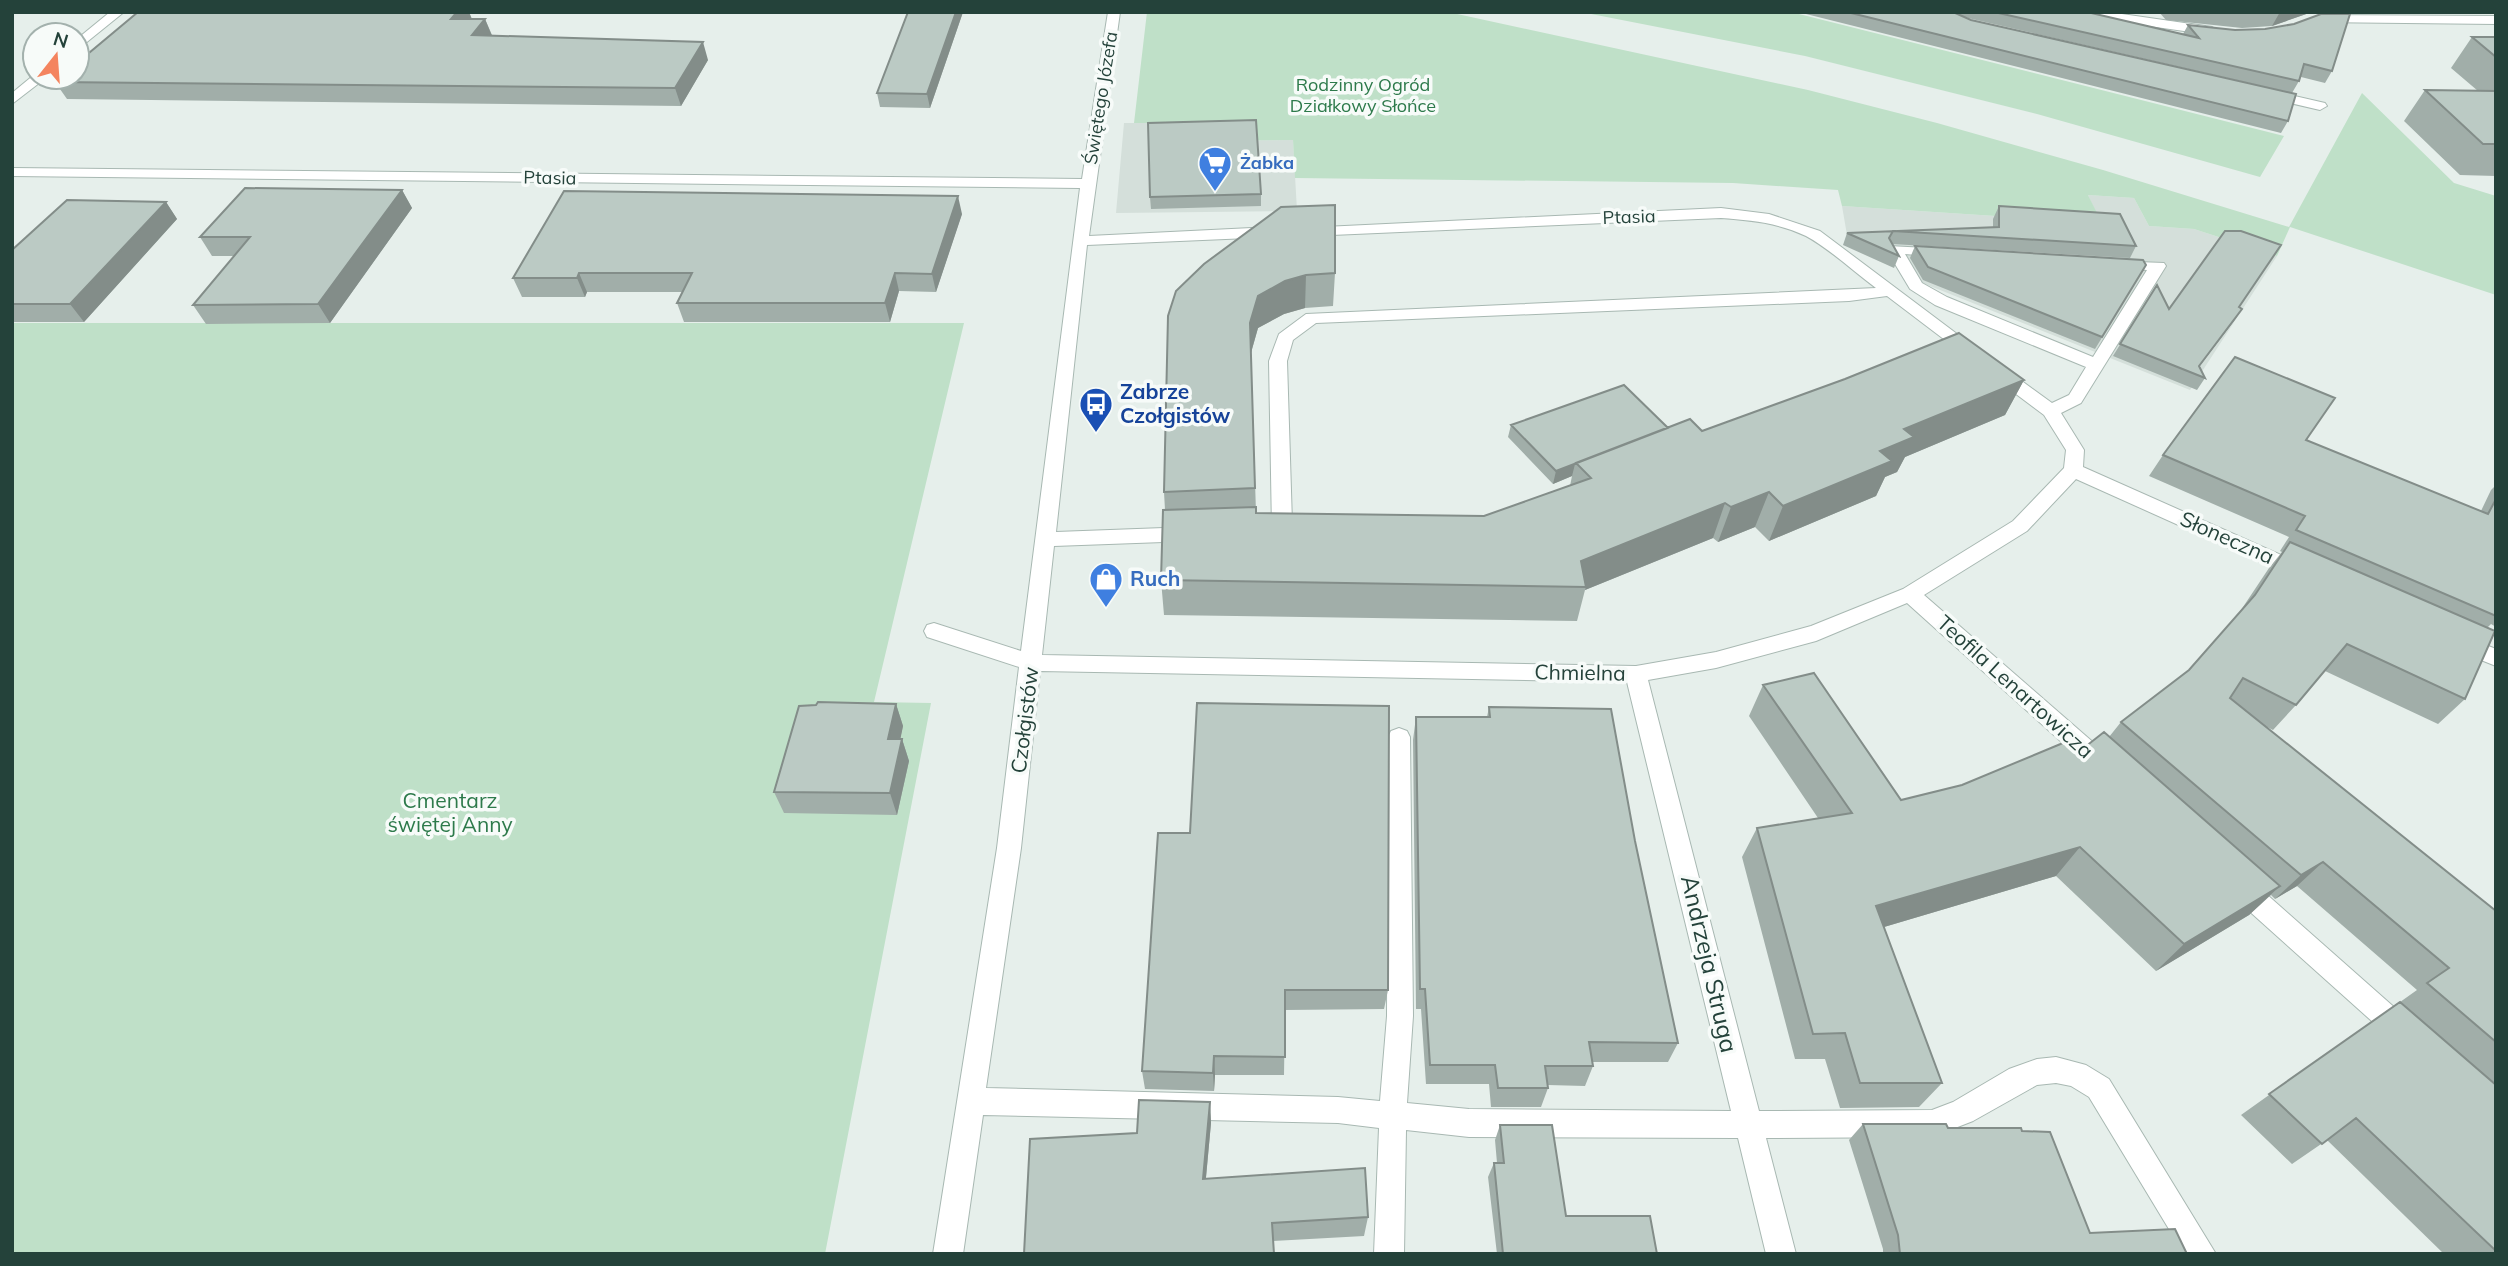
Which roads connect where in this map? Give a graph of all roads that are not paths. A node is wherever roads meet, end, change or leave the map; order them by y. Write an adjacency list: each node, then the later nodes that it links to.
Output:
1 (118, 12): 7 (street)
2 (1114, 12): 11 (street, Świętego Józefa)
3 (2079, 12): 6 (street)
4 (2305, 19): 5 (street)
5 (2496, 20)
6 (2220, 32)
7 (91, 34)
8 (2252, 90): 9 (street)
9 (2320, 106)
10 (12, 172): 11 (street, Ptasia)
11 (1088, 184): 12 (street, Czołgistów)
12 (1080, 241): 15 (street, Ptasia); 23 (street, Czołgistów)
13 (1964, 254): 18 (street)
14 (2102, 263): 18 (street)
15 (1890, 291): 16 (street, Ptasia); 21 (street)
16 (1953, 338): 17 (street); 19 (street, Ptasia)
17 (1927, 348)
18 (2098, 365): 19 (street)
19 (2051, 411): 20 (street, Ptasia)
20 (2073, 470): 24 (street, Słoneczna); 25 (street, Chmielna)
21 (1309, 530)
22 (1213, 533): 23 (street)
23 (1046, 539): 29 (street, Czołgistów)
24 (2321, 580)
25 (1910, 594): 30 (street, Chmielna); 32 (street, Teofila Lenartowicza)
26 (934, 631): 29 (street, Chmielna)
27 (2446, 636): 28 (street)
28 (2496, 659)
29 (1032, 663): 30 (street, Chmielna); 35 (street, Czołgistów)
30 (1636, 674): 37 (street, Andrzeja Struga)
31 (1399, 737): 36 (street)
32 (2108, 769)
33 (2218, 867): 34 (street)
34 (2423, 1050)
35 (970, 1101): 36 (street); 38 (street, Czołgistów)
36 (1393, 1115): 37 (street); 39 (street)
37 (1747, 1124): 40 (street, Andrzeja Struga); 41 (street)
38 (948, 1254)
39 (1390, 1254)
40 (1781, 1254)
41 (2201, 1254)

